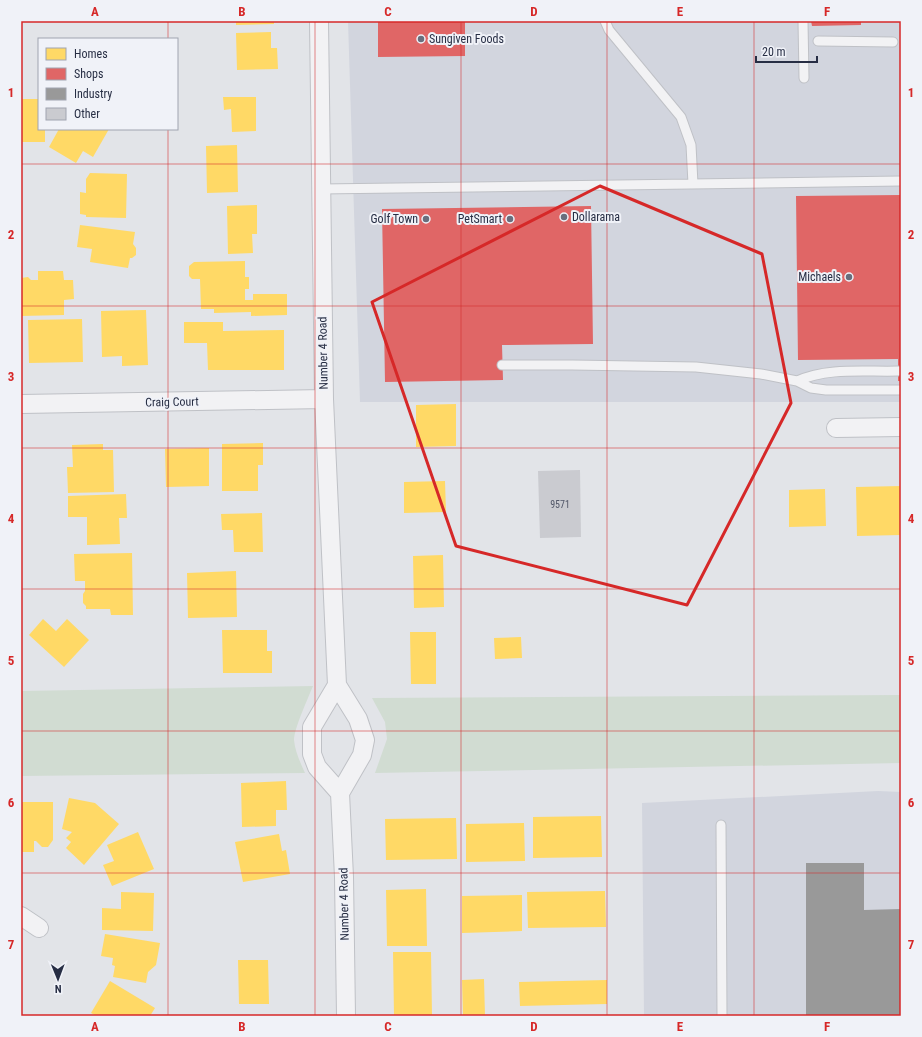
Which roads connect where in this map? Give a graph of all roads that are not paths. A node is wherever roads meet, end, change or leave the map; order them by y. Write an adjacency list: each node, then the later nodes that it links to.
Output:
1 (319, 21): 9 (street, Number 4 Road)
2 (605, 21): 8 (lane)
3 (803, 21): 6 (lane)
4 (818, 41): 5 (lane)
5 (893, 42)
6 (804, 78)
7 (901, 182): 8 (lane)
8 (693, 184): 9 (lane)
9 (321, 189): 14 (street, Number 4 Road)
10 (502, 365): 12 (lane)
11 (898, 371): 12 (lane)
12 (797, 381): 13 (lane)
13 (901, 390)
14 (324, 399): 15 (street, Craig Court); 18 (street, Number 4 Road)
15 (21, 404)
16 (901, 427): 17 (street)
17 (836, 428)
18 (337, 685): 19 (street, Number 4 Road); 19 (street)
19 (340, 793): 23 (street, Number 4 Road)
20 (721, 825): 24 (lane)
21 (21, 916): 22 (street)
22 (39, 928)
23 (346, 1016)
24 (722, 1016)

